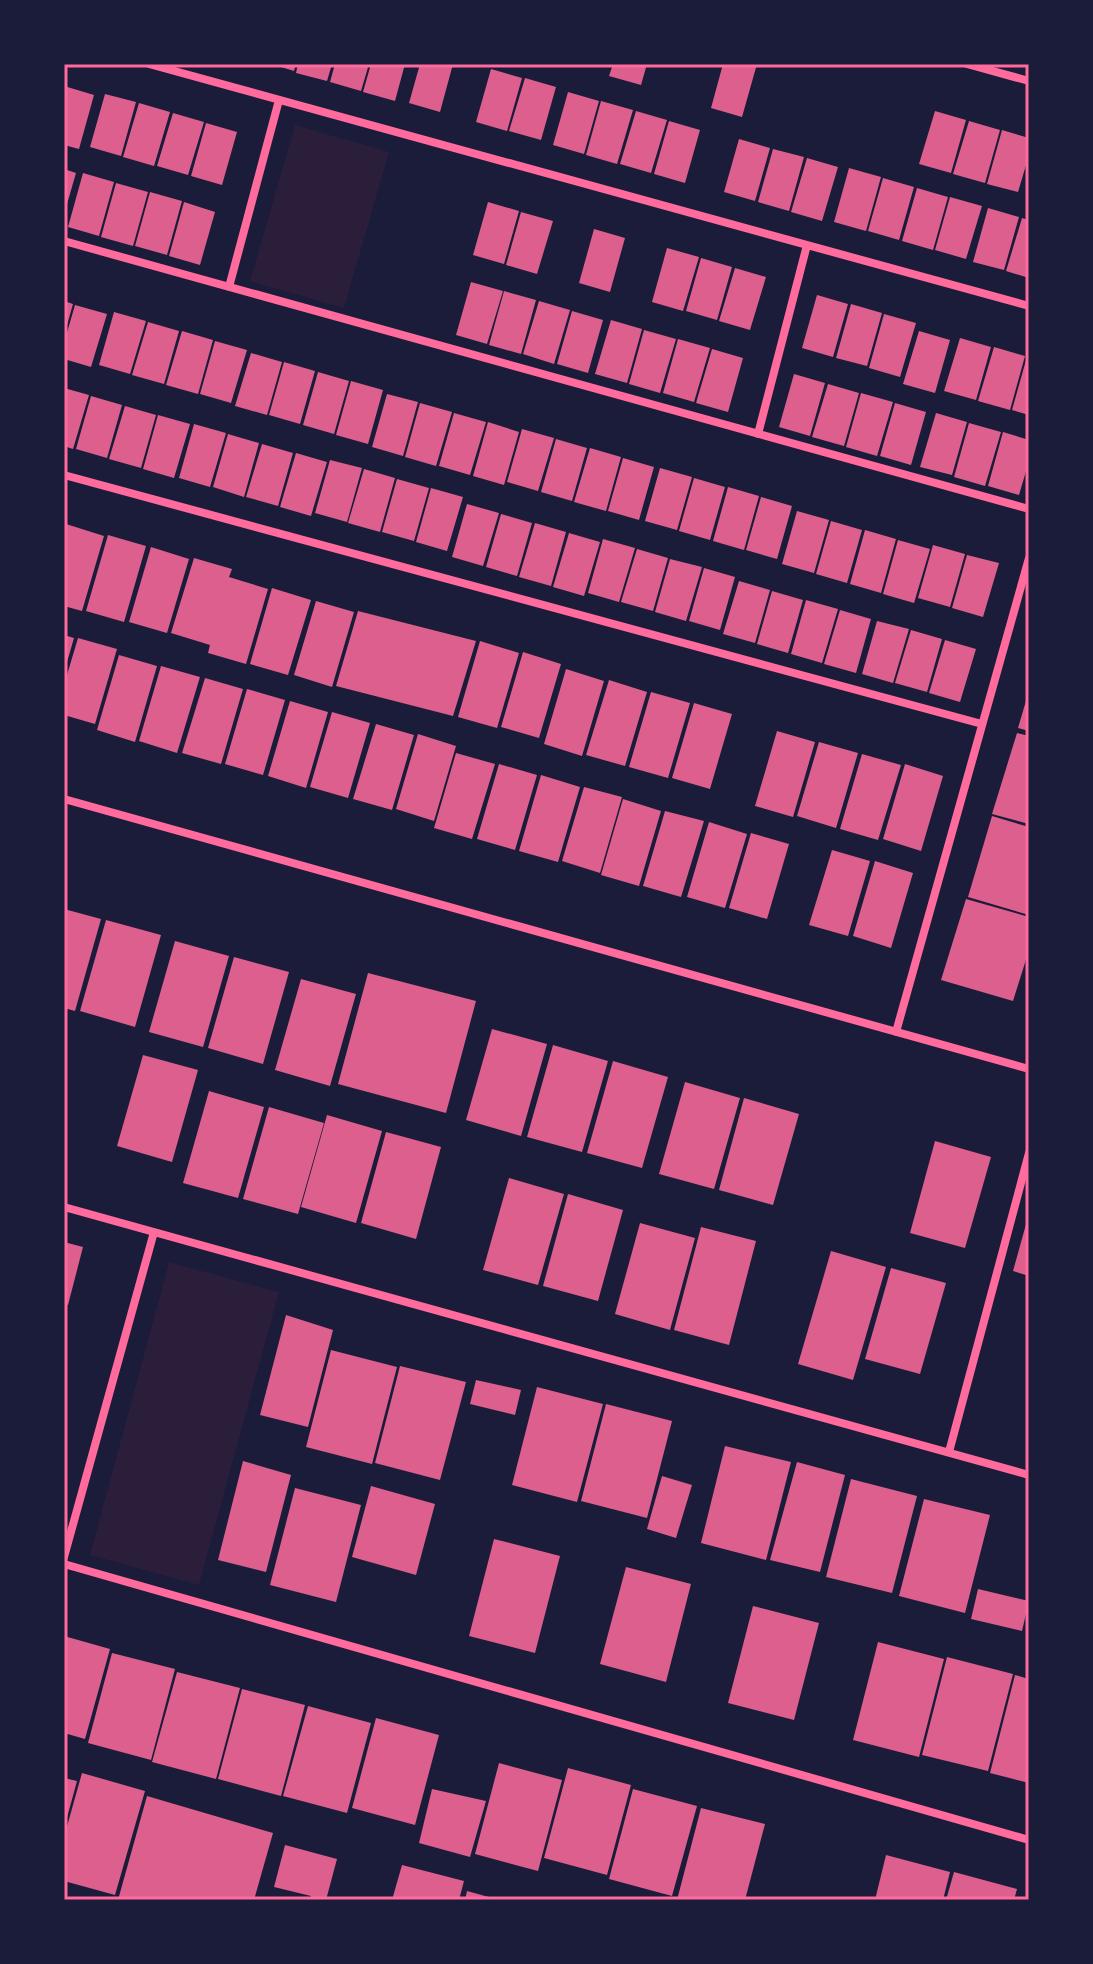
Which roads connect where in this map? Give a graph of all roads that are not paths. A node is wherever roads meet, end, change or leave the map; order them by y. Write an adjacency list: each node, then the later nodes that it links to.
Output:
1 (149, 64): 4 (street)
2 (967, 64): 3 (street)
3 (1029, 81)
4 (279, 100): 6 (street); 7 (street)
5 (64, 241): 7 (street)
6 (807, 245): 8 (street); 9 (street)
7 (229, 287): 9 (street)
8 (1029, 306)
9 (758, 434): 11 (street)
10 (64, 475): 13 (street)
11 (1029, 509)
12 (1029, 558): 13 (street)
13 (982, 724): 15 (street)
14 (64, 799): 15 (street)
15 (896, 1032): 16 (street)
16 (1029, 1069)
17 (1029, 1153): 20 (street)
18 (64, 1207): 19 (street)
19 (154, 1232): 20 (street); 22 (street)
20 (949, 1452): 21 (street)
21 (1029, 1475)
22 (64, 1557)
23 (64, 1564): 24 (street)
24 (1029, 1840)

